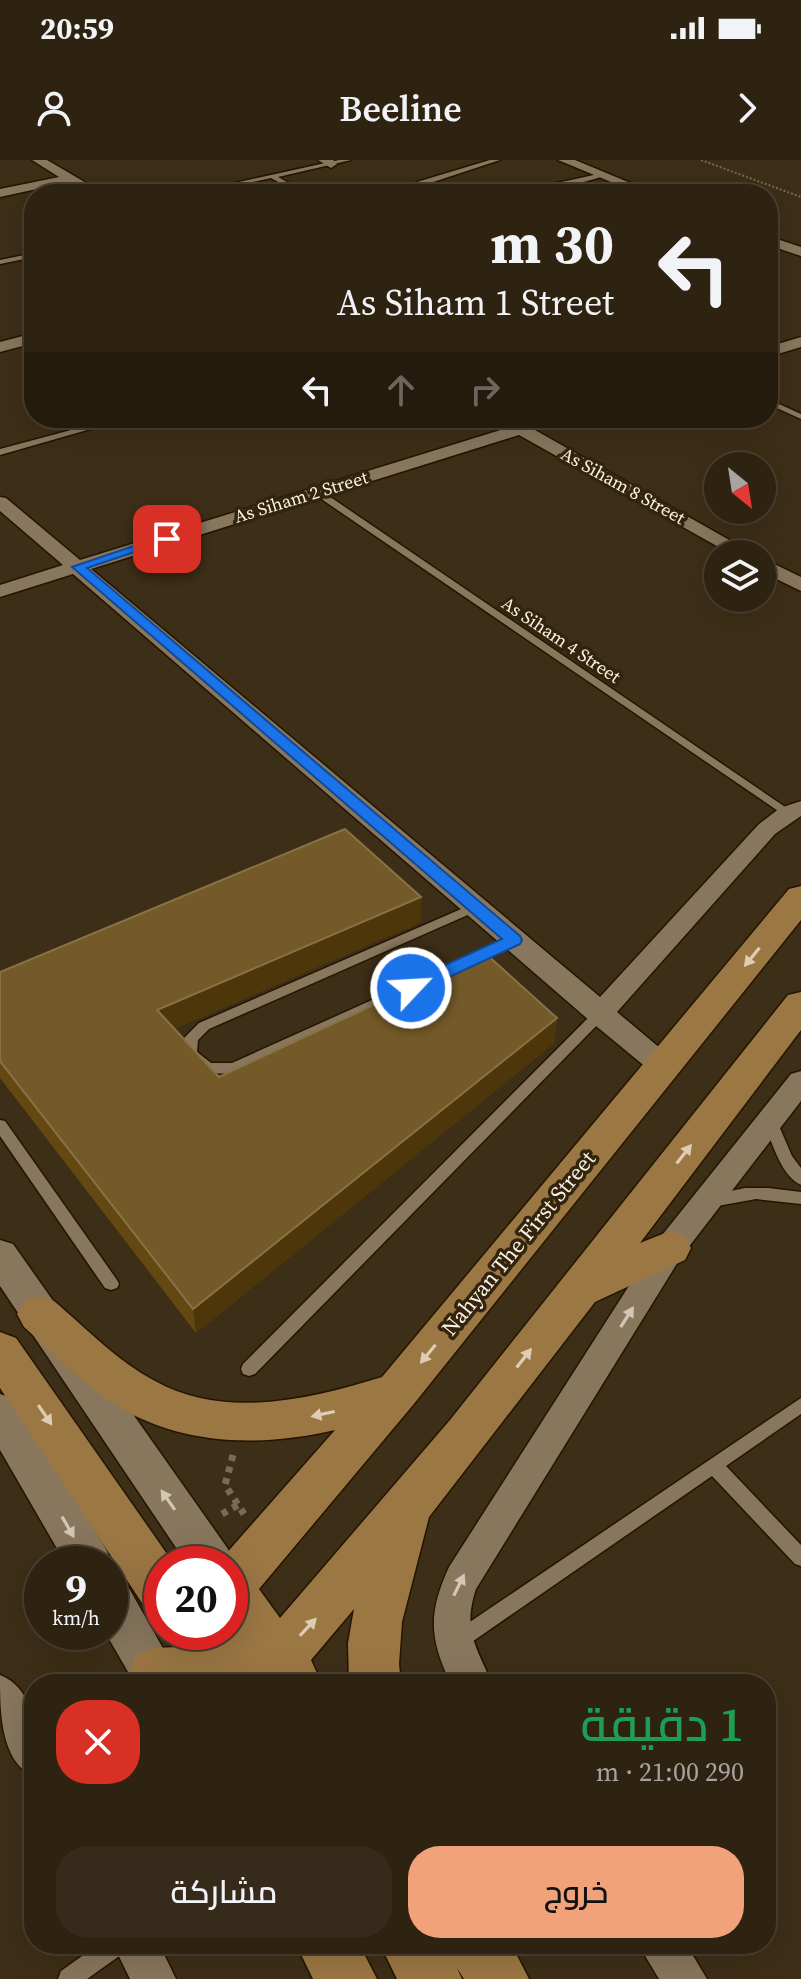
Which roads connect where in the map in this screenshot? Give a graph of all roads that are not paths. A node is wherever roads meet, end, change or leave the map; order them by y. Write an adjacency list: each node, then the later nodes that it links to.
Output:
1 (38, 160): 8 (street)
2 (348, 160): 5 (lane)
3 (497, 160): 13 (lane)
4 (564, 160): 6 (street)
5 (328, 162): 7 (lane)
6 (603, 175): 14 (lane); 15 (street)
7 (272, 176): 11 (lane); 12 (lane)
8 (71, 178): 9 (street); 10 (street)
9 (43, 184)
10 (82, 184)
11 (234, 184)
12 (287, 184)
13 (418, 184)
14 (553, 184)
15 (626, 184)
16 (24, 188): 17 (street)
17 (0, 193)
18 (778, 244): 19 (street)
19 (801, 252)
20 (24, 257): 21 (lane)
21 (0, 262)
22 (24, 341): 24 (street)
23 (801, 342): 25 (street)
24 (0, 347)
25 (778, 349)
26 (778, 406): 27 (lane)
27 (801, 417)
28 (88, 428): 31 (lane)
29 (523, 428): 30 (street, As Siham 2 Street)
30 (520, 429): 32 (street, As Siham 2 Street); 34 (street, As Siham 8 Street)
31 (0, 452)
32 (317, 492): 35 (street, As Siham 2 Street); 39 (lane, As Siham 4 Street)
33 (0, 502): 35 (street)
34 (720, 540)
35 (78, 567): 38 (street, As Siham 2 Street); 41 (street)
36 (776, 572): 37 (street)
37 (801, 585)
38 (0, 591)
39 (794, 811): 46 (street)
40 (801, 897): 47 (main road, Nahyan The First Street, one-way to 47)
41 (475, 907): 42 (street); 44 (lane)
42 (514, 940): 43 (lane); 46 (street)
43 (452, 969)
44 (397, 994)
45 (801, 1004): 58 (main road, one-way to 45)
46 (600, 1014): 47 (street); 61 (lane)
47 (663, 1066): 62 (main road, Nahyan The First Street, one-way to 62)
48 (801, 1081): 49 (street)
49 (771, 1123): 52 (lane); 54 (street)
50 (0, 1125): 51 (lane)
51 (6, 1144): 57 (lane)
52 (801, 1179)
53 (801, 1198): 54 (lane)
54 (708, 1202): 55 (street)
55 (670, 1248): 58 (main road); 74 (street, one-way to 55)
56 (0, 1255): 59 (street)
57 (111, 1284)
58 (576, 1292): 66 (main road, one-way to 58)
59 (39, 1314): 62 (main road, one-way to 59); 68 (street, one-way to 59)
60 (0, 1351): 70 (main road, one-way to 70)
61 (249, 1369)
62 (397, 1391): 71 (main road, Nahyan The First Street)
63 (801, 1405): 65 (lane)
64 (0, 1412): 67 (street, one-way to 67)
65 (713, 1465): 69 (lane); 74 (lane)
66 (410, 1504): 81 (main road, one-way to 66); 82 (main road)
67 (79, 1546)
68 (200, 1546)
69 (801, 1558)
70 (144, 1563)
71 (248, 1567)
72 (248, 1622): 80 (main road)
73 (128, 1628): 77 (street)
74 (453, 1644): 83 (street)
75 (177, 1650): 78 (main road)
76 (228, 1650): 79 (main road)
77 (156, 1674)
78 (161, 1674)
79 (273, 1674)
80 (276, 1674)
81 (278, 1674)
82 (374, 1674)
83 (466, 1674)
84 (0, 1694): 85 (street)
85 (24, 1738)
86 (103, 1954): 92 (lane)
87 (140, 1954): 93 (street)
88 (331, 1954): 94 (main road)
89 (416, 1954): 95 (main road)
90 (483, 1954): 96 (main road)
91 (667, 1954): 97 (street)
92 (69, 1979)
93 (154, 1979)
94 (347, 1979)
95 (432, 1979)
96 (499, 1979)
97 (685, 1979)

